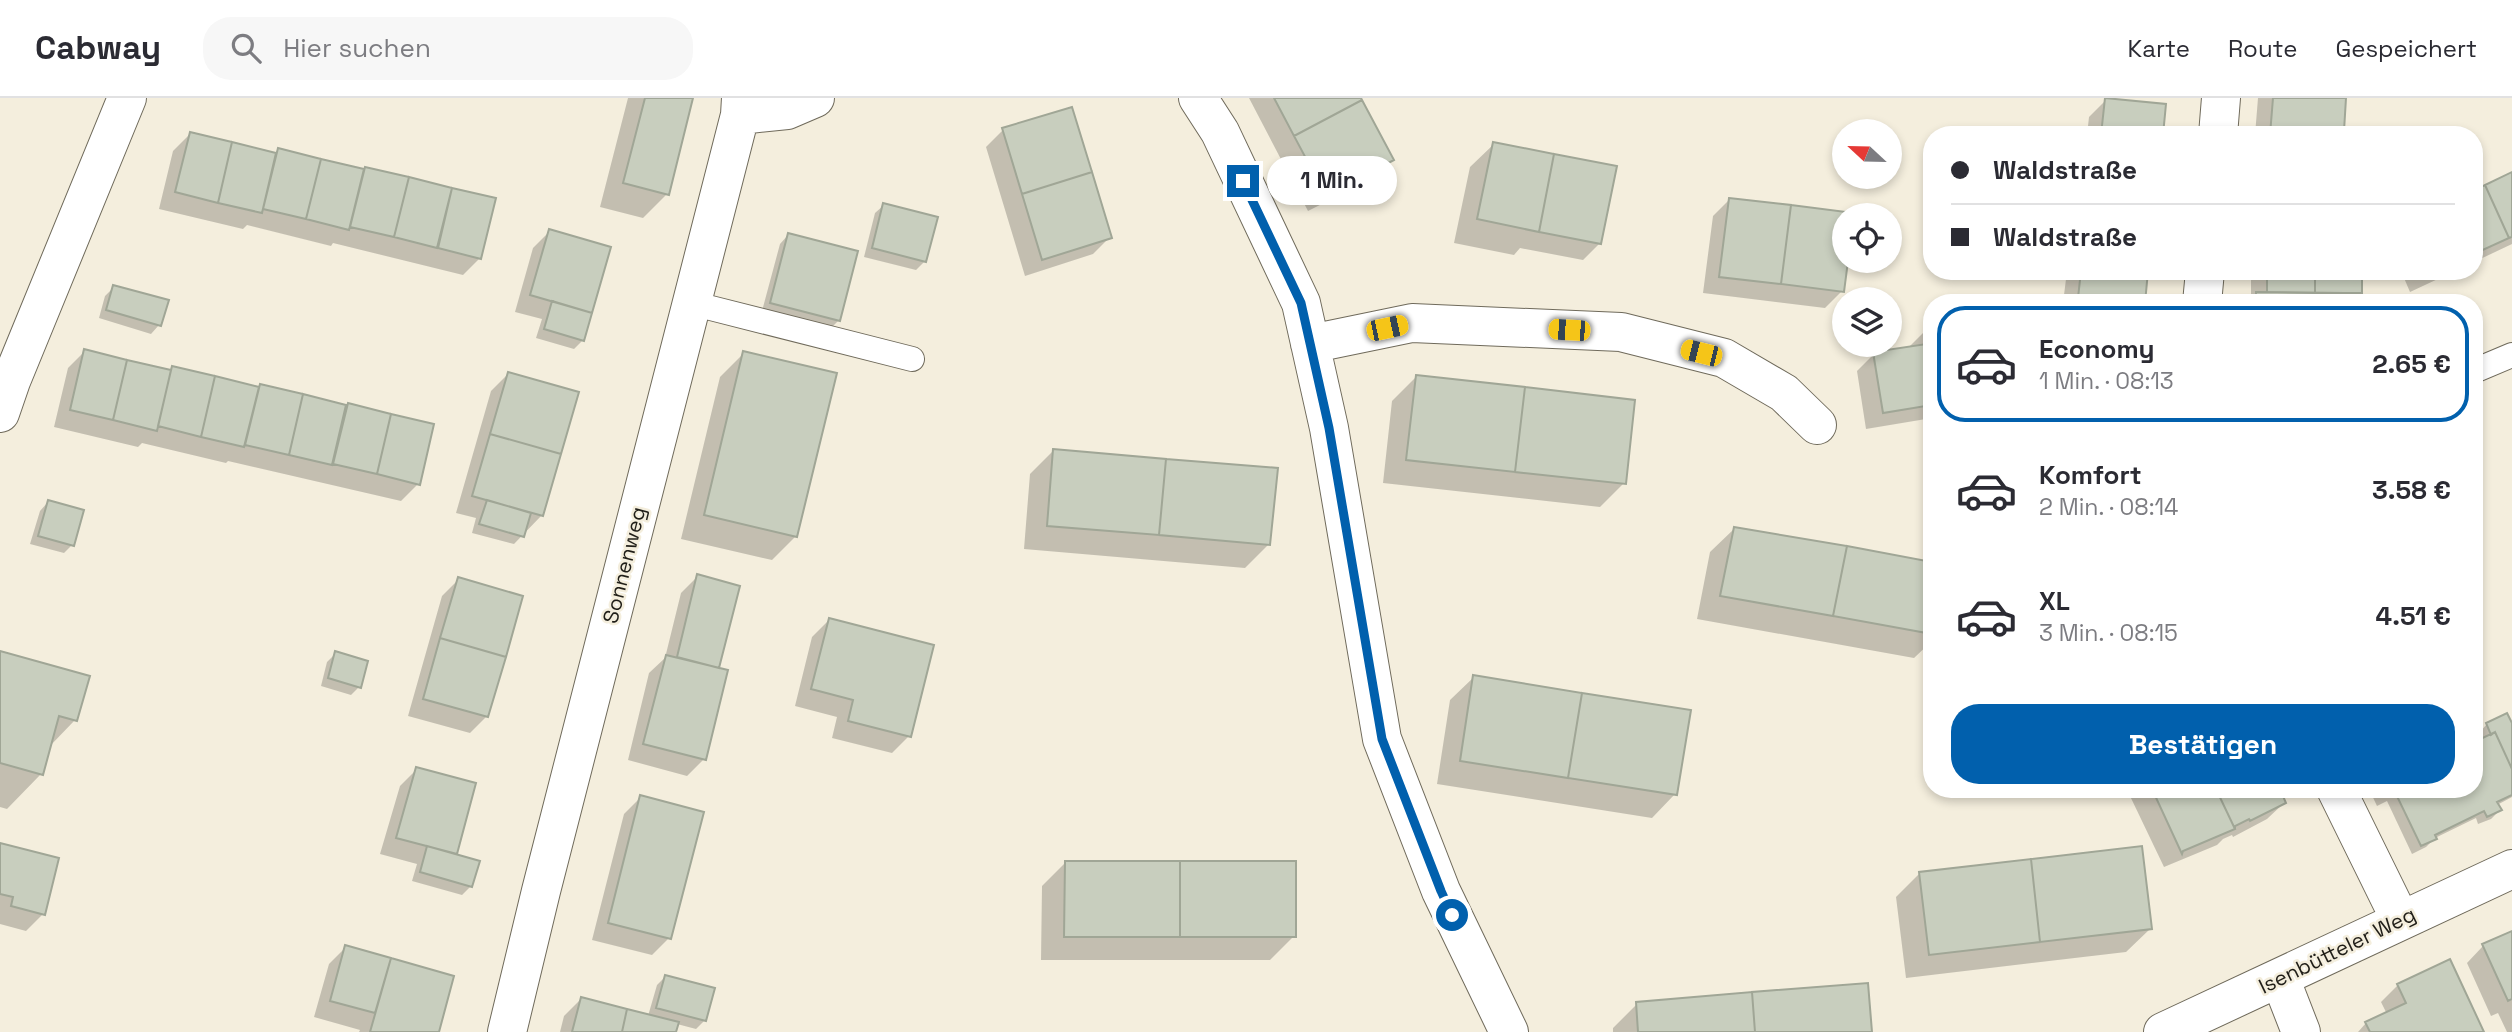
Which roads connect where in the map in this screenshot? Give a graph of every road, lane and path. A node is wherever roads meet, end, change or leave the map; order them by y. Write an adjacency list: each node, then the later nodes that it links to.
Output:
1 (127, 98): 12 (street)
2 (816, 98): 5 (street)
3 (1198, 98): 8 (street)
4 (2221, 98): 6 (street)
5 (741, 106): 7 (street, Sonnenweg)
6 (2219, 126)
7 (691, 303): 10 (lane); 18 (street, Sonnenweg)
8 (1310, 344): 13 (street); 19 (street)
9 (2512, 355): 11 (lane)
10 (912, 359)
11 (2483, 367)
12 (0, 413)
13 (1817, 425)
14 (2340, 798): 16 (street)
15 (2512, 869): 16 (street, Isenbütteler Weg)
16 (2400, 919): 17 (street, Isenbütteler Weg)
17 (2280, 978): 20 (street, Isenbütteler Weg); 21 (street)
18 (507, 1032)
19 (1509, 1032)
20 (2163, 1032)
21 (2301, 1032)

